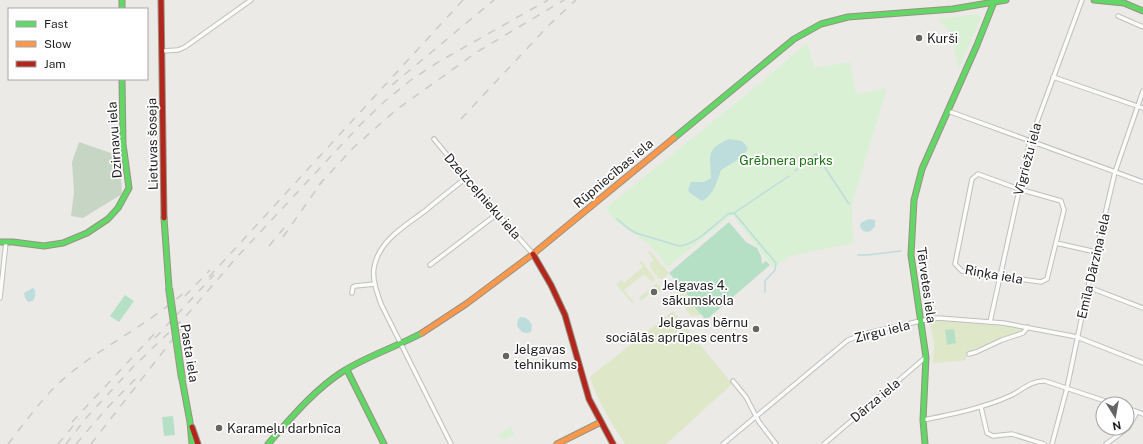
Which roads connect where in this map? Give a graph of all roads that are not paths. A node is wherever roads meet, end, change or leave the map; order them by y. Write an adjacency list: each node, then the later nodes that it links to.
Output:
1 (161, 0): 10 (main road, Lietuvas šoseja)
2 (251, 0): 10 (street)
3 (1006, 0): 6 (main road, Rūpniecības iela)
4 (1082, 0): 11 (street, Vīgriežu iela)
5 (1094, 0): 7 (main road)
6 (994, 1): 16 (main road, Tērvetes iela); 27 (main road, Rūpniecības iela)
7 (1143, 11)
8 (1118, 16): 9 (street)
9 (1143, 27)
10 (162, 50): 32 (main road, Lietuvas šoseja)
11 (1054, 77): 14 (street); 18 (street, Vīgriežu iela)
12 (122, 80): 24 (main road, Dzirnavu iela)
13 (1143, 91): 14 (street, Emīla Dārziņa iela)
14 (1138, 106): 15 (street); 19 (street, Emīla Dārziņa iela)
15 (1143, 108)
16 (948, 111): 18 (street); 36 (main road, Tērvetes iela)
17 (434, 139): 20 (street, Dzelzceļnieku iela)
18 (1030, 141): 19 (street); 22 (street, Vīgriežu iela)
19 (1115, 172): 21 (street); 26 (street, Emīla Dārziņa iela)
20 (466, 178): 23 (street, Dzelzceļnieku iela); 30 (street)
21 (1143, 182)
22 (1019, 189): 25 (street, Riņķa iela); 29 (street, Vīgriežu iela); 29 (street, Riņķa iela)
23 (497, 214): 27 (street, Dzelzceļnieku iela); 28 (street)
24 (3, 242): 34 (street)
25 (1056, 243): 26 (street); 29 (street, Riņķa iela)
26 (1096, 252): 31 (street, Emīla Dārziņa iela)
27 (533, 254): 40 (main road, Rūpniecības iela); 54 (main road)
28 (430, 265)
29 (999, 276): 37 (street, Vīgriežu iela)
30 (375, 284): 33 (street); 40 (street)
31 (1088, 287): 35 (street); 39 (street, Emīla Dārziņa iela)
32 (169, 288): 53 (main road, Pasta iela, bridge)
33 (352, 293)
34 (0, 298)
35 (1143, 308)
36 (921, 321): 37 (street, Zirgu iela); 42 (main road, Tērvetes iela); 51 (street, Zirgu iela)
37 (990, 322): 38 (street, Zirgu iela)
38 (1028, 327): 39 (street, Zirgu iela); 41 (street)
39 (1077, 337): 43 (street, Zirgu iela); 46 (street, Emīla Dārziņa iela)
40 (401, 344): 44 (main road, Rūpniecības iela); 59 (street)
41 (969, 354)
42 (926, 357): 52 (main road, Tērvetes iela); 64 (street, Dārza iela)
43 (1143, 363)
44 (347, 370): 57 (main road, Rūpniecības iela); 58 (main road)
45 (733, 381): 51 (street)
46 (1067, 388): 47 (street); 48 (street); 67 (street, Emīla Dārziņa iela)
47 (1095, 398)
48 (981, 407): 52 (street); 66 (street)
49 (1137, 412): 50 (street); 68 (street)
50 (1143, 414)
51 (756, 416): 62 (street, Zirgu iela); 63 (street)
52 (923, 420): 65 (main road, Tērvetes iela)
53 (190, 422): 55 (main road, Pasta iela); 56 (main road, Pasta iela)
54 (601, 422): 60 (main road); 61 (main road)
55 (192, 444)
56 (198, 444)
57 (268, 444)
58 (384, 444)
59 (451, 444)
60 (557, 444)
61 (613, 444)
62 (723, 444)
63 (776, 444)
64 (824, 444)
65 (925, 444)
66 (1044, 444)
67 (1052, 444)
68 (1106, 444)

